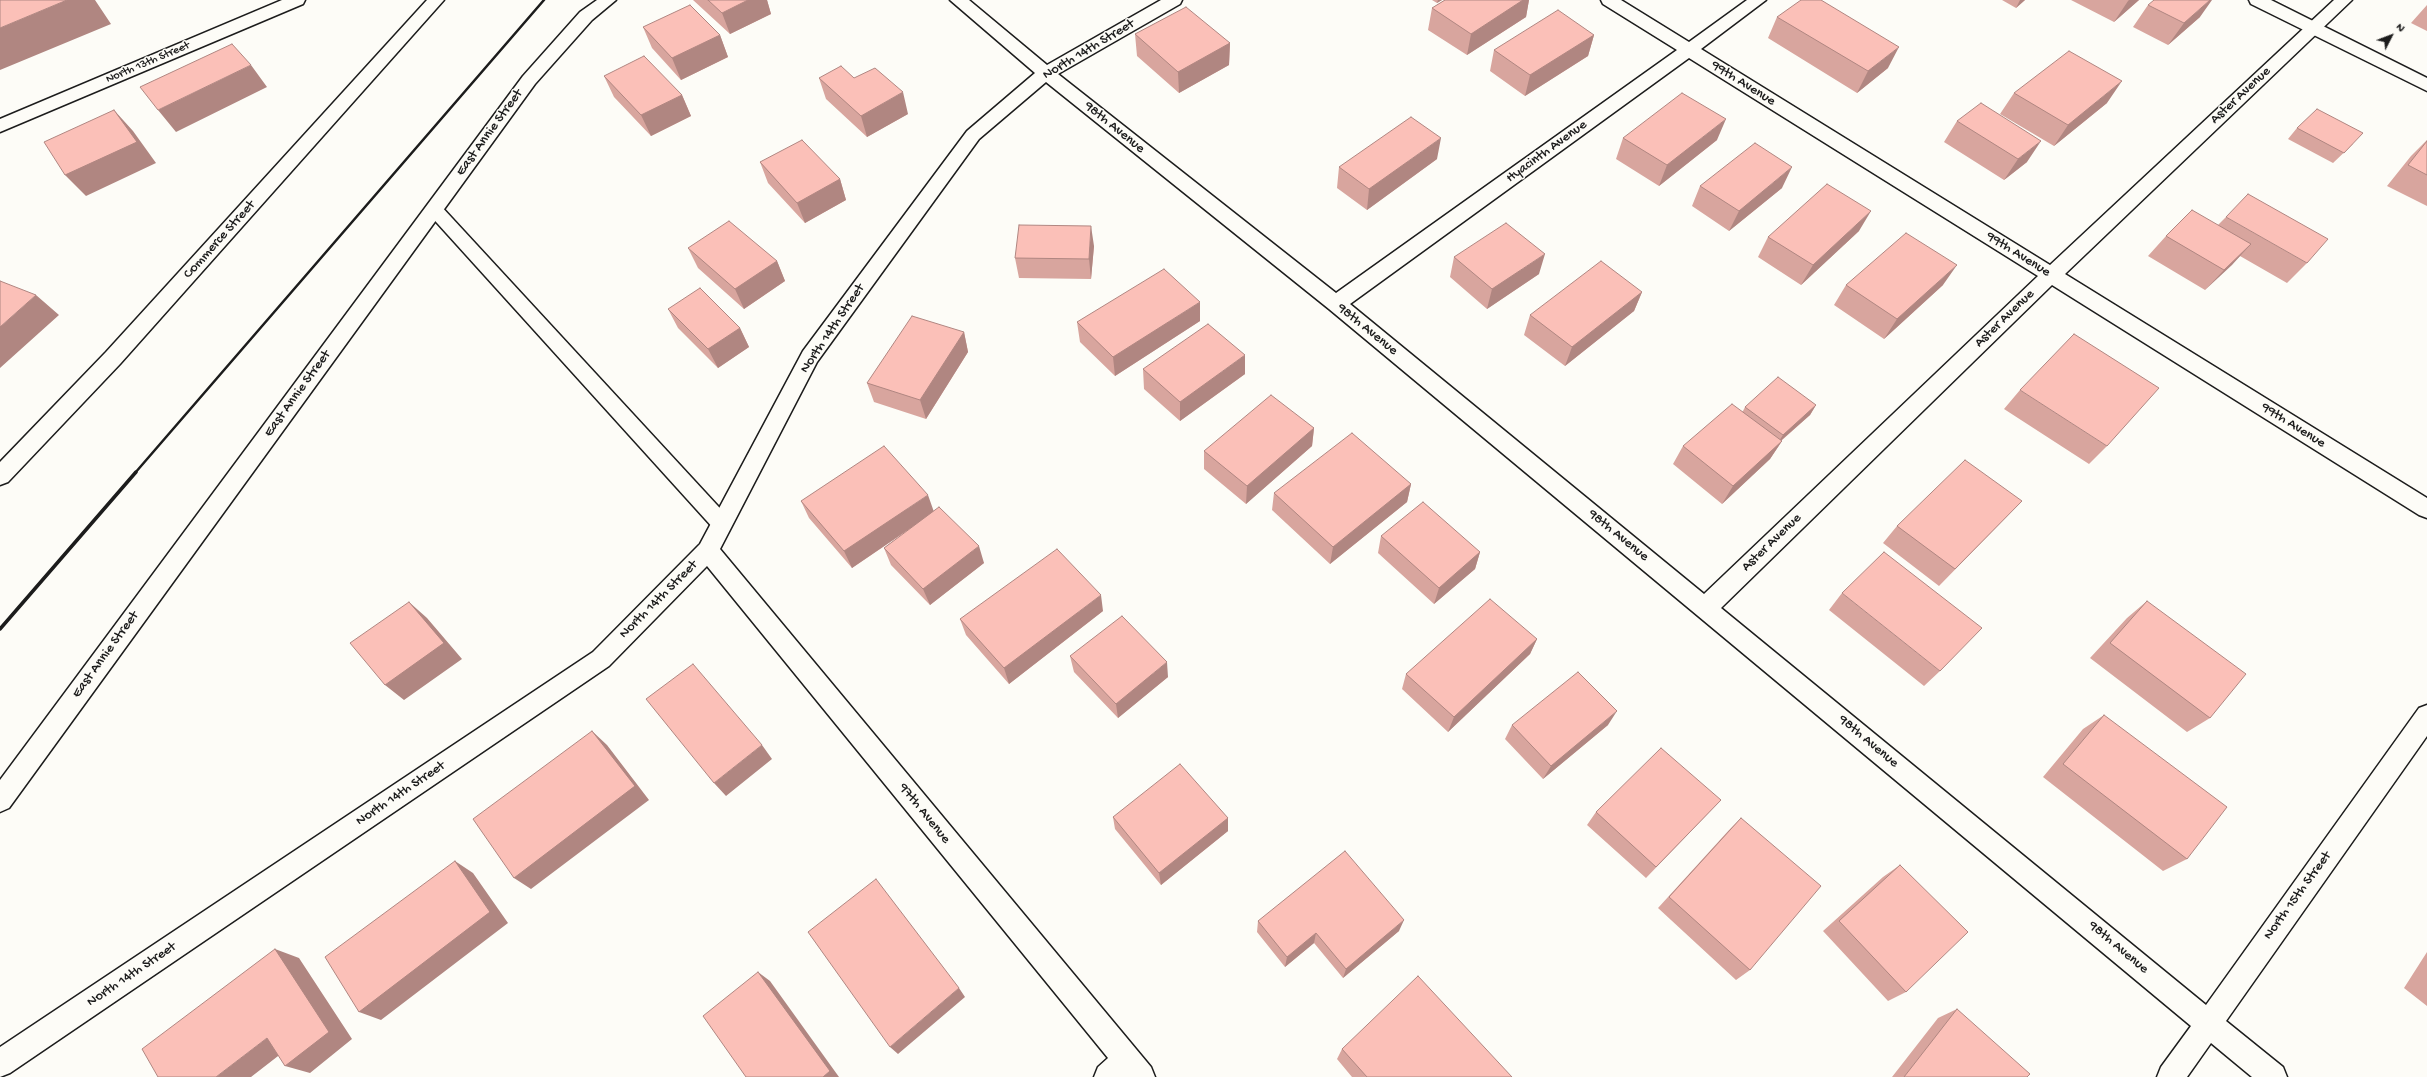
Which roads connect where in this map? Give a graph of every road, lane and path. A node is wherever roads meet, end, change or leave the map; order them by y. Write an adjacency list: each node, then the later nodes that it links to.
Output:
1 (297, 0): 14 (street, North 13th Street)
2 (436, 0): 18 (street, Commerce Street)
3 (608, 0): 15 (street, East Annie Street)
4 (958, 0): 12 (street, 98th Avenue)
5 (1174, 0): 12 (street, North 14th Street)
6 (1609, 0): 11 (street, 99th Avenue)
7 (1758, 0): 11 (street, Hyacinth Avenue)
8 (2257, 0): 10 (street)
9 (2344, 0): 10 (street, Aster Avenue)
10 (2314, 28): 13 (street); 16 (street, Aster Avenue)
11 (1689, 50): 16 (street, 99th Avenue); 17 (street, Hyacinth Avenue)
12 (1046, 73): 17 (street, 98th Avenue); 20 (street, North 14th Street)
13 (2427, 84)
14 (0, 126)
15 (434, 209): 20 (lane); 24 (street, East Annie Street)
16 (2050, 276): 19 (street, 99th Avenue); 22 (street, Aster Avenue)
17 (1336, 304): 22 (street, 98th Avenue)
18 (0, 476)
19 (2427, 509)
20 (722, 524): 21 (street, North 14th Street)
21 (708, 551): 26 (street, North 14th Street); 27 (street, 97th Avenue)
22 (1705, 608): 25 (street, 98th Avenue)
23 (2427, 716): 25 (street, North 15th Street)
24 (0, 800)
25 (2208, 1023): 28 (street, North 15th Street); 29 (street, 98th Avenue)
26 (0, 1063)
27 (1125, 1071)
28 (2171, 1077)
29 (2273, 1077)

